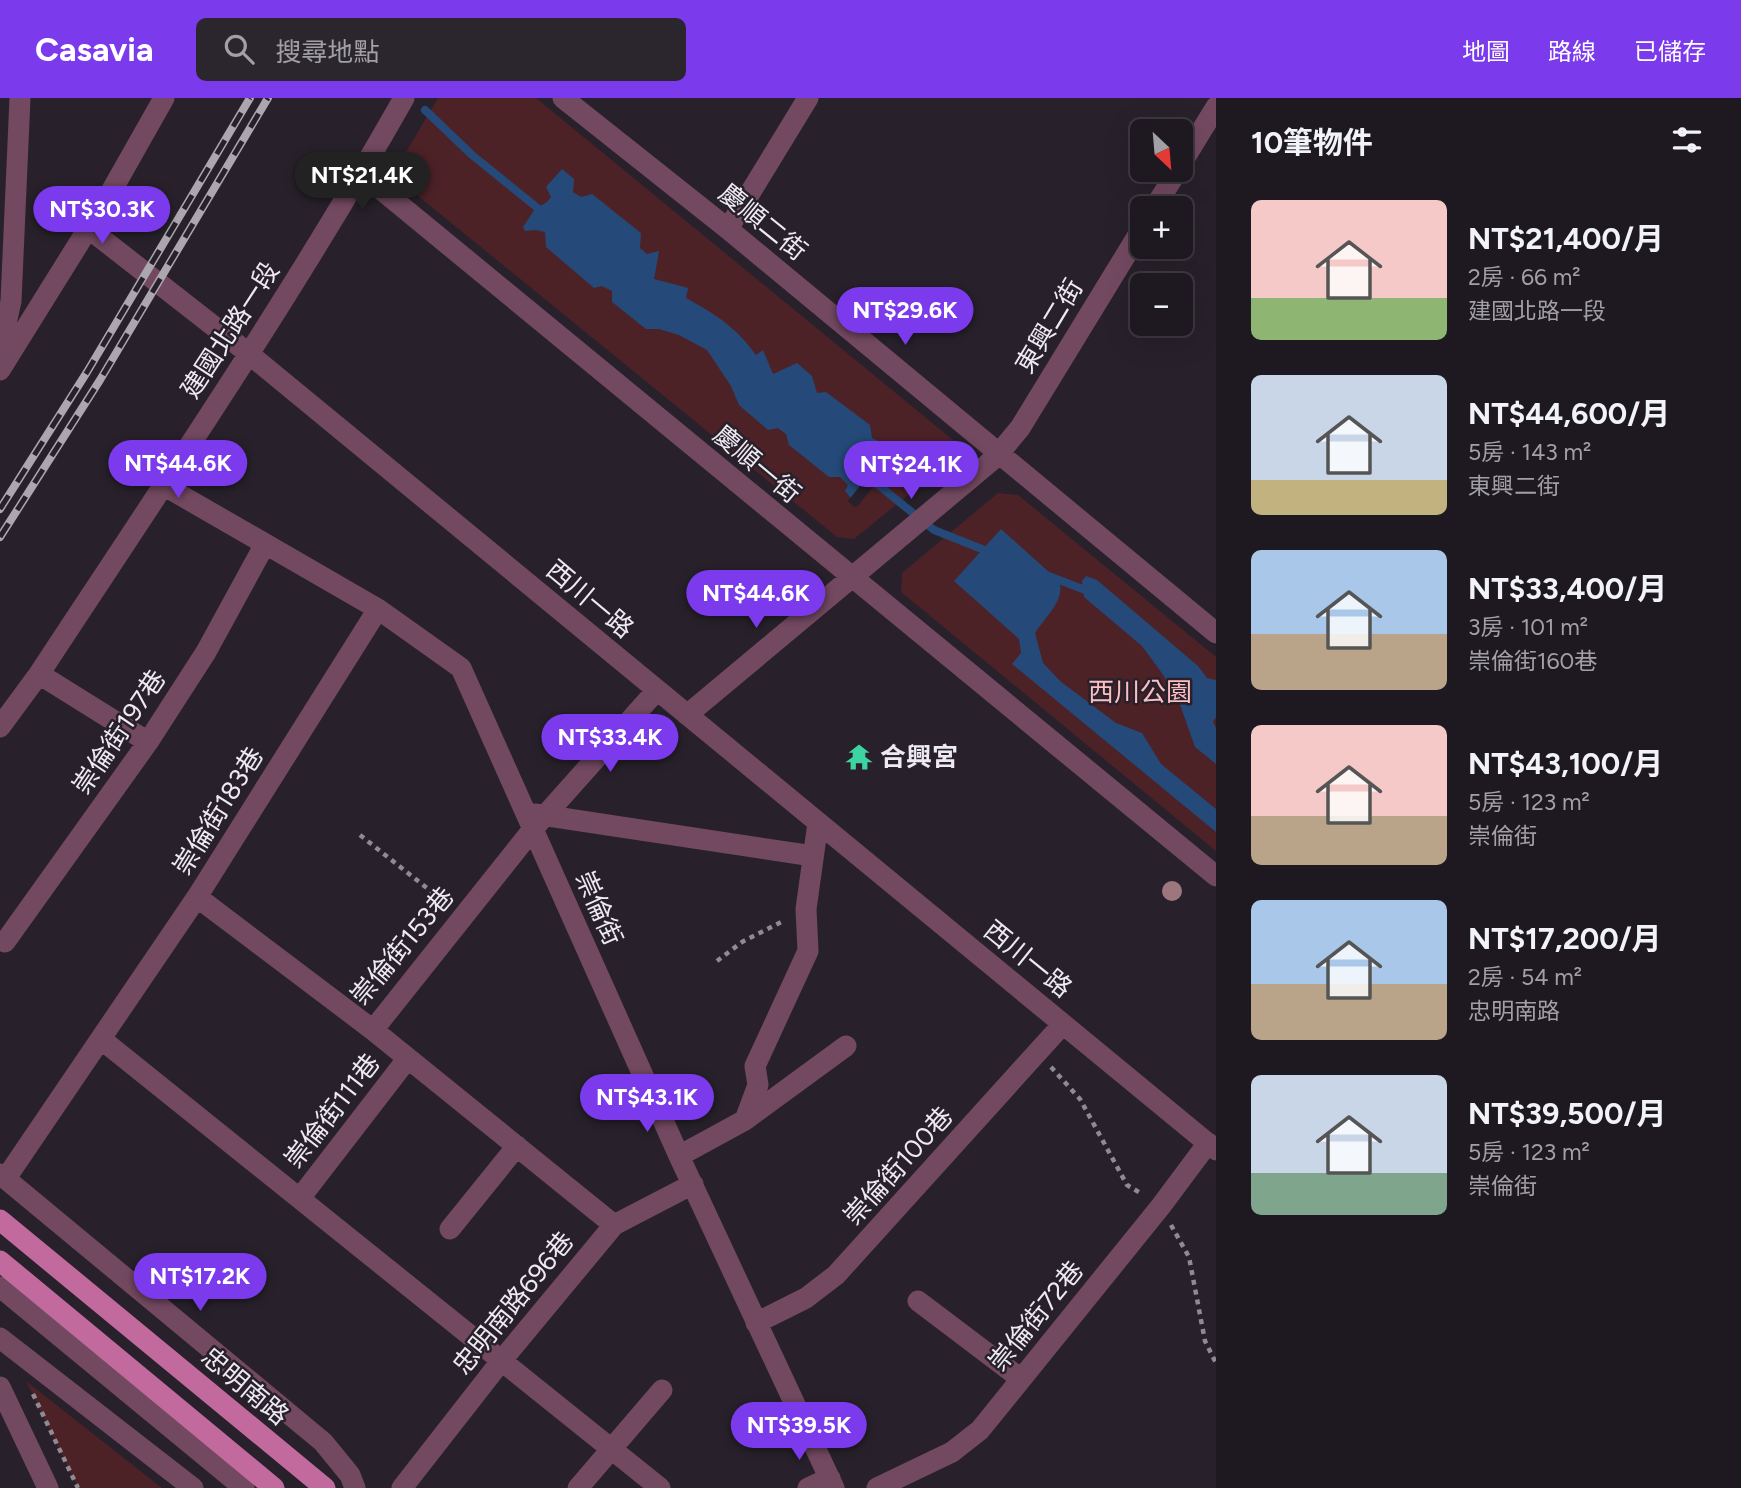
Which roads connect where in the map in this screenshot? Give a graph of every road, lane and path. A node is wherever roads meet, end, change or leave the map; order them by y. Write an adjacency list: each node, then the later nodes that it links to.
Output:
1 (20, 98): 12 (street)
2 (164, 98): 9 (street)
3 (404, 98): 8 (street, 建國北路一段)
4 (563, 98): 10 (street, 慶順二街)
5 (808, 98): 10 (street)
6 (1216, 107): 7 (street)
7 (1194, 143)
8 (361, 173): 13 (street, 建國北路一段); 18 (street, 慶順一街)
9 (88, 228): 13 (street, 西川一路); 14 (street)
10 (728, 229): 15 (street, 慶順二街)
11 (1130, 248): 15 (street, 東興二街)
12 (0, 351)
13 (248, 353): 16 (street, 建國北路一段); 22 (street, 西川一路)
14 (0, 370)
15 (1000, 453): 18 (street, 東興二街); 20 (street, 慶順二街)
16 (163, 485): 17 (street, 崇倫街); 21 (street, 建國北路一段)
17 (265, 544): 19 (street, 崇倫街); 25 (street, 崇倫街197巷)
18 (852, 578): 23 (street); 30 (street, 慶順一街)
19 (379, 611): 26 (street, 崇倫街); 31 (street, 崇倫街183巷)
20 (1216, 633)
21 (39, 674): 24 (street, 建國北路一段); 25 (street)
22 (657, 690): 23 (street, 西川一路); 26 (street, 崇倫街153巷)
23 (687, 715): 27 (street, 西川一路)
24 (0, 727)
25 (148, 742): 34 (street, 崇倫街197巷)
26 (534, 819): 29 (street); 33 (street, 崇倫街153巷); 44 (street, 崇倫街)
27 (818, 823): 29 (street); 36 (street, 西川一路)
28 (360, 835): 33 (path)
29 (813, 856): 32 (street)
30 (1216, 876)
31 (197, 897): 37 (street, 崇倫街153巷); 38 (street, 崇倫街183巷)
32 (806, 909): 35 (path); 41 (street)
33 (463, 916): 37 (street, 崇倫街153巷)
34 (5, 942)
35 (717, 961)
36 (1063, 1024): 43 (street, 西川一路); 54 (street, 崇倫街100巷)
37 (373, 1030): 40 (street, 崇倫街111巷)
38 (101, 1039): 45 (street, 崇倫街183巷); 47 (street)
39 (846, 1046): 41 (street)
40 (408, 1058): 42 (street, 崇倫街111巷); 47 (street, 崇倫街111巷)
41 (745, 1120): 44 (street)
42 (517, 1146): 49 (street, 崇倫街111巷); 50 (street)
43 (1212, 1147): 57 (street, 崇倫街72巷)
44 (680, 1156): 46 (street, 崇倫街)
45 (2, 1182): 67 (street); 68 (street)
46 (693, 1184): 49 (street, 忠明南路696巷); 54 (street, 崇倫街)
47 (300, 1198): 56 (street)
48 (0, 1220): 66 (main road, 忠明南路)
49 (614, 1225): 56 (street, 忠明南路696巷)
50 (450, 1229)
51 (0, 1261): 65 (main road)
52 (0, 1287): 64 (street)
53 (918, 1301): 57 (street)
54 (756, 1322): 61 (street, 崇倫街)
55 (0, 1338): 63 (street)
56 (502, 1360): 60 (street); 69 (street, 忠明南路696巷)
57 (1021, 1379): 73 (street, 崇倫街72巷)
58 (0, 1387): 62 (street)
59 (662, 1390): 60 (street)
60 (611, 1449): 70 (street); 71 (street)
61 (832, 1483): 72 (street)
62 (48, 1488)
63 (193, 1488)
64 (244, 1488)
65 (274, 1488)
66 (325, 1488)
67 (342, 1488)
68 (355, 1488)
69 (402, 1488)
70 (578, 1488)
71 (660, 1488)
72 (808, 1488)
73 (877, 1488)

